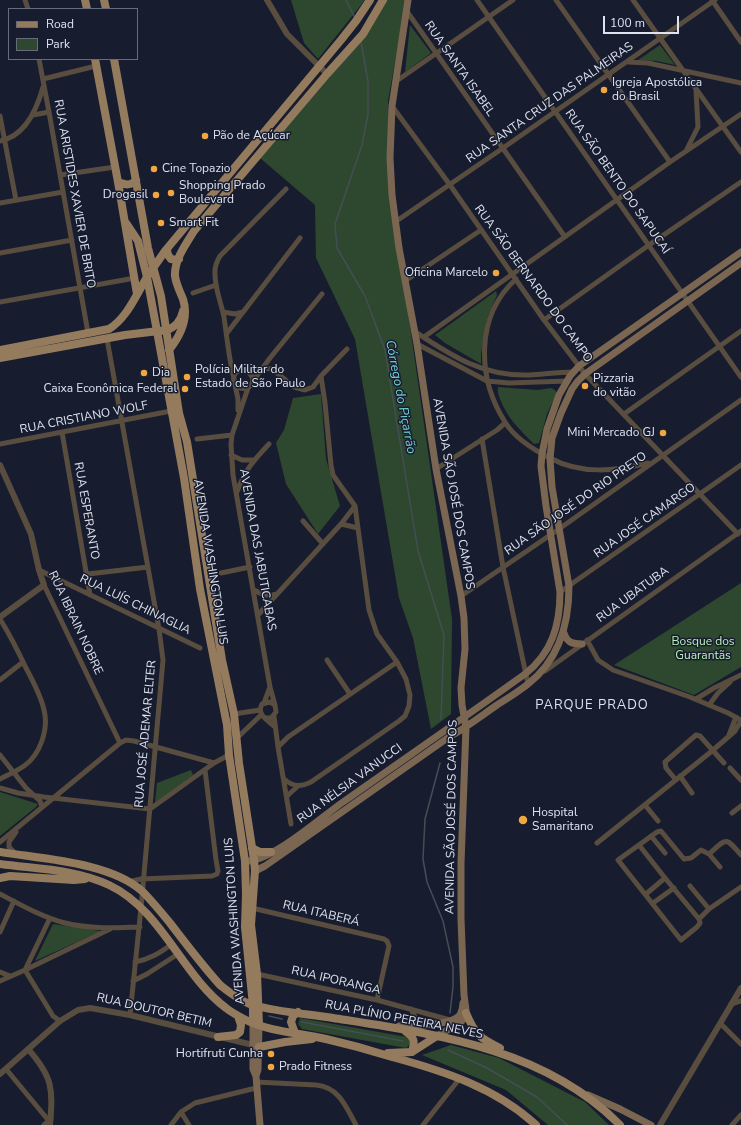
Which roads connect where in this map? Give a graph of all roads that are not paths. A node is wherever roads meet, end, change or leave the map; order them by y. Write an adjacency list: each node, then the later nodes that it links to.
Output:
1 (267, 0): 19 (street)
2 (370, 0): 19 (main road)
3 (383, 0): 21 (main road)
4 (408, 0): 10 (main road, AVENIDA SÃO JOSÉ DOS CAMPOS)
5 (477, 0): 11 (street, RUA SÃO BENTO DO SAPUCAÍ)
6 (513, 0): 11 (street)
7 (556, 0): 22 (street)
8 (633, 0): 12 (street)
9 (713, 1): 12 (street, RUA SANTA CRUZ DAS PALMEIRAS); 13 (street)
10 (406, 10): 14 (street, RUA SANTA ISABEL); 24 (main road, AVENIDA SÃO JOSÉ DOS CAMPOS)
11 (489, 17): 14 (street); 28 (street, RUA SÃO BENTO DO SAPUCAÍ)
12 (660, 38): 18 (street, RUA SANTA CRUZ DAS PALMEIRAS); 20 (street)
13 (741, 42)
14 (436, 54): 24 (street); 35 (street, RUA SANTA ISABEL)
15 (39, 60): 23 (street, RUA ARISTIDES XAVIER DE BRITO)
16 (114, 60): 41 (main road, AVENIDA WASHINGTON LUIS)
17 (95, 61): 23 (street); 39 (main road, AVENIDA WASHINGTON LUIS)
18 (628, 62): 20 (street); 22 (street, RUA SANTA CRUZ DAS PALMEIRAS)
19 (318, 66): 21 (street); 58 (main road)
20 (683, 70): 25 (street); 26 (street)
21 (327, 74): 61 (main road)
22 (608, 75): 28 (street, RUA SANTA CRUZ DAS PALMEIRAS); 38 (street)
23 (43, 82): 29 (street, RUA ARISTIDES XAVIER DE BRITO); 31 (street)
24 (395, 82): 27 (main road, AVENIDA SÃO JOSÉ DOS CAMPOS)
25 (741, 83)
26 (696, 89): 33 (street); 36 (street)
27 (392, 106): 44 (street, RUA SÃO BERNARDO DO CAMPO); 50 (main road, AVENIDA SÃO JOSÉ DOS CAMPOS)
28 (555, 111): 35 (street, RUA SANTA CRUZ DAS PALMEIRAS); 48 (street, RUA SÃO BENTO DO SAPUCAÍ)
29 (49, 112): 31 (street); 40 (street, RUA ARISTIDES XAVIER DE BRITO)
30 (741, 114): 33 (street)
31 (33, 115): 34 (street)
32 (0, 116): 34 (street)
33 (723, 127): 36 (street); 37 (street)
34 (2, 140): 47 (street)
35 (504, 148): 44 (street, RUA SANTA CRUZ DAS PALMEIRAS); 53 (street, RUA SANTA ISABEL)
36 (685, 152): 38 (street)
37 (741, 152)
38 (670, 162): 48 (street)
39 (115, 167): 40 (street); 42 (main road, AVENIDA WASHINGTON LUIS)
40 (60, 175): 46 (street, RUA ARISTIDES XAVIER DE BRITO)
41 (136, 180): 42 (main road); 57 (main road, AVENIDA WASHINGTON LUIS)
42 (118, 182): 51 (main road, AVENIDA WASHINGTON LUIS)
43 (741, 182): 56 (street)
44 (450, 185): 50 (street, RUA SANTA CRUZ DAS PALMEIRAS); 52 (street, RUA SÃO BERNARDO DO CAMPO)
45 (286, 189): 69 (street)
46 (63, 192): 47 (street); 55 (street, RUA ARISTIDES XAVIER DE BRITO)
47 (16, 200): 49 (street)
48 (617, 200): 53 (street); 56 (street, RUA SÃO BENTO DO SAPUCAÍ)
49 (0, 203)
50 (395, 222): 68 (main road, AVENIDA SÃO JOSÉ DOS CAMPOS)
51 (126, 223): 65 (main road, AVENIDA WASHINGTON LUIS); 66 (main road)
52 (482, 230): 64 (street, RUA SÃO BERNARDO DO CAMPO); 68 (street)
53 (565, 237): 64 (street)
54 (300, 238): 80 (street)
55 (72, 240): 60 (street); 70 (street, RUA ARISTIDES XAVIER DE BRITO)
56 (650, 245): 73 (street, RUA SÃO BENTO DO SAPUCAÍ); 83 (street)
57 (148, 248): 58 (main road); 63 (main road, AVENIDA WASHINGTON LUIS)
58 (166, 251): 61 (main road); 63 (main road)
59 (741, 252): 73 (main road, RUA NÉLSIA VANUCCI)
60 (0, 253)
61 (179, 259): 78 (main road)
62 (741, 264): 76 (main road, RUA NÉLSIA VANUCCI)
63 (154, 267): 65 (main road); 82 (main road, AVENIDA WASHINGTON LUIS)
64 (513, 274): 67 (street, RUA SÃO BERNARDO DO CAMPO); 91 (street)
65 (147, 277): 71 (main road, AVENIDA WASHINGTON LUIS); 74 (main road)
66 (135, 278): 70 (street); 74 (main road)
67 (516, 279): 83 (street, RUA SÃO BERNARDO DO CAMPO); 105 (street)
68 (405, 281): 85 (main road, AVENIDA SÃO JOSÉ DOS CAMPOS)
69 (216, 285): 72 (street); 79 (street)
70 (80, 287): 77 (street); 88 (street, RUA ARISTIDES XAVIER DE BRITO)
71 (149, 288): 82 (main road); 87 (main road, AVENIDA WASHINGTON LUIS)
72 (193, 293)
73 (683, 293): 76 (street, RUA SÃO BENTO DO SAPUCAÍ); 101 (main road, RUA NÉLSIA VANUCCI)
74 (137, 294): 81 (main road)
75 (322, 294): 99 (street)
76 (688, 300): 94 (street, RUA SÃO BENTO DO SAPUCAÍ); 108 (main road, RUA NÉLSIA VANUCCI)
77 (0, 302)
78 (184, 306): 84 (main road); 97 (main road)
79 (223, 312): 80 (street); 89 (street)
80 (244, 312): 89 (street)
81 (125, 315): 88 (main road); 90 (main road)
82 (165, 319): 84 (main road, AVENIDA WASHINGTON LUIS)
83 (544, 320): 101 (street, RUA SÃO BERNARDO DO CAMPO)
84 (167, 330): 87 (main road); 97 (main road, AVENIDA WASHINGTON LUIS)
85 (414, 331): 91 (street); 93 (main road, AVENIDA SÃO JOSÉ DOS CAMPOS)
86 (741, 331): 94 (street)
87 (156, 332): 90 (main road); 117 (main road, AVENIDA WASHINGTON LUIS)
88 (88, 333): 96 (main road)
89 (227, 333): 100 (street)
90 (125, 335): 92 (main road)
91 (424, 337): 105 (street)
92 (107, 339): 98 (main road); 120 (street, RUA JOSÉ ADEMAR ELTER)
93 (417, 344): 112 (street); 136 (main road, AVENIDA SÃO JOSÉ DOS CAMPOS)
94 (719, 346): 110 (street, RUA SÃO BENTO DO SAPUCAÍ); 118 (street)
95 (347, 349): 109 (street)
96 (0, 350)
97 (169, 350): 182 (main road, AVENIDA WASHINGTON LUIS)
98 (0, 358)
99 (270, 358): 102 (street); 103 (street)
100 (230, 363): 104 (street); 114 (street)
101 (580, 366): 107 (main road, RUA NÉLSIA VANUCCI); 108 (street, RUA SÃO BERNARDO DO CAMPO)
102 (262, 369): 103 (street); 106 (street); 111 (street)
103 (272, 369): 109 (street)
104 (241, 370): 106 (street); 114 (street)
105 (485, 370): 107 (street); 112 (street)
106 (248, 371): 111 (street)
107 (574, 372): 113 (main road, RUA NÉLSIA VANUCCI)
108 (585, 374): 118 (street, RUA SÃO BERNARDO DO CAMPO); 131 (main road, RUA NÉLSIA VANUCCI)
109 (321, 376): 139 (street)
110 (741, 377)
111 (253, 381): 115 (street)
112 (487, 381): 113 (street); 121 (street)
113 (567, 381): 128 (main road, RUA NÉLSIA VANUCCI)
114 (234, 382): 115 (street); 119 (street)
115 (248, 388): 119 (street)
116 (741, 400): 130 (street, RUA SÃO JOSÉ DO RIO PRETO)
117 (171, 411): 120 (street, RUA CRISTIANO WOLF); 187 (main road, AVENIDA WASHINGTON LUIS)
118 (624, 414): 130 (street, RUA SÃO BERNARDO DO CAMPO)
119 (238, 415): 123 (street, AVENIDA DAS JABUTICABAS)
120 (122, 420): 122 (street, RUA CRISTIANO WOLF); 147 (street, RUA JOSÉ ADEMAR ELTER)
121 (505, 423): 125 (street); 128 (street)
122 (62, 432): 126 (street, RUA CRISTIANO WOLF); 152 (street, RUA ESPERANTO)
123 (232, 435): 124 (street); 129 (street, AVENIDA DAS JABUTICABAS)
124 (197, 439)
125 (482, 439): 136 (street); 149 (street)
126 (0, 444)
127 (269, 444): 132 (street)
128 (542, 454): 131 (street); 145 (main road, RUA NÉLSIA VANUCCI)
129 (232, 455): 132 (street); 137 (street, AVENIDA DAS JABUTICABAS)
130 (663, 455): 133 (street, RUA SÃO JOSÉ DO RIO PRETO); 138 (street, RUA SÃO BERNARDO DO CAMPO)
131 (550, 459): 133 (street); 143 (main road, RUA NÉLSIA VANUCCI)
132 (254, 460): 137 (street)
133 (651, 462): 143 (street, RUA SÃO JOSÉ DO RIO PRETO)
134 (0, 465): 150 (street, RUA IBRAIN NOBRE)
135 (741, 466): 138 (street, RUA JOSÉ CAMARGO)
136 (436, 468): 159 (main road, AVENIDA SÃO JOSÉ DOS CAMPOS)
137 (236, 493): 148 (street, AVENIDA DAS JABUTICABAS)
138 (700, 495): 144 (street, RUA SÃO BERNARDO DO CAMPO); 154 (street, RUA JOSÉ CAMARGO)
139 (355, 506): 141 (street); 142 (street)
140 (302, 521): 146 (street)
141 (341, 524): 142 (street); 146 (street)
142 (358, 528): 168 (street)
143 (559, 529): 145 (street, RUA SÃO JOSÉ DO RIO PRETO); 154 (main road, RUA NÉLSIA VANUCCI)
144 (739, 532): 164 (street, RUA UBATUBA)
145 (550, 534): 149 (street, RUA SÃO JOSÉ DO RIO PRETO); 156 (main road, RUA NÉLSIA VANUCCI)
146 (323, 544): 158 (street)
147 (148, 567): 152 (street); 162 (street, RUA JOSÉ ADEMAR ELTER)
148 (250, 567): 151 (street); 155 (street, AVENIDA DAS JABUTICABAS)
149 (503, 568): 159 (street, RUA SÃO JOSÉ DO RIO PRETO); 169 (street)
150 (39, 570): 153 (street, RUA IBRAIN NOBRE); 157 (street, RUA LUÍS CHINAGLIA)
151 (221, 573)
152 (88, 574): 157 (street, RUA ESPERANTO)
153 (44, 585): 161 (street); 194 (street, RUA IBRAIN NOBRE)
154 (569, 586): 156 (street, RUA JOSÉ CAMARGO); 163 (main road, RUA NÉLSIA VANUCCI)
155 (254, 590): 158 (street); 160 (street, AVENIDA DAS JABUTICABAS)
156 (560, 592): 169 (main road, RUA NÉLSIA VANUCCI)
157 (90, 594): 162 (street, RUA LUÍS CHINAGLIA)
158 (278, 594): 160 (street)
159 (461, 596): 184 (main road, AVENIDA SÃO JOSÉ DOS CAMPOS)
160 (258, 615): 175 (street, AVENIDA DAS JABUTICABAS)
161 (0, 618): 167 (street)
162 (159, 629): 165 (street, RUA LUÍS CHINAGLIA); 195 (street, RUA JOSÉ ADEMAR ELTER)
163 (564, 633): 164 (main road); 171 (main road, RUA NÉLSIA VANUCCI)
164 (585, 642): 171 (street, RUA UBATUBA); 177 (street)
165 (200, 648)
166 (327, 660): 176 (street)
167 (23, 662): 173 (street); 205 (street)
168 (397, 662): 176 (street); 210 (street)
169 (525, 674): 174 (street); 184 (main road, RUA NÉLSIA VANUCCI)
170 (741, 675): 172 (street)
171 (538, 676): 174 (main road, RUA NÉLSIA VANUCCI)
172 (734, 679): 177 (street); 179 (street)
173 (0, 680)
174 (528, 684): 188 (main road, RUA NÉLSIA VANUCCI)
175 (270, 687): 178 (street); 180 (street, AVENIDA DAS JABUTICABAS)
176 (350, 694): 190 (street)
177 (696, 699): 179 (street)
178 (264, 703): 180 (street); 181 (street)
179 (709, 705): 186 (street)
180 (275, 706): 183 (street)
181 (260, 712): 182 (street); 185 (street); 192 (street)
182 (234, 714): 187 (main road); 192 (main road, AVENIDA WASHINGTON LUIS)
183 (274, 716): 185 (street); 189 (street)
184 (464, 716): 188 (main road, AVENIDA SÃO JOSÉ DOS CAMPOS); 230 (main road, RUA NÉLSIA VANUCCI)
185 (266, 718): 189 (street)
186 (740, 719): 197 (street)
187 (227, 725): 199 (main road, AVENIDA WASHINGTON LUIS)
188 (466, 727): 191 (main road, RUA NÉLSIA VANUCCI); 193 (main road, AVENIDA SÃO JOSÉ DOS CAMPOS)
189 (275, 730): 190 (street); 196 (street)
190 (288, 737): 196 (street)
191 (449, 737): 193 (main road); 239 (main road, RUA NÉLSIA VANUCCI)
192 (237, 738): 201 (main road, AVENIDA WASHINGTON LUIS)
193 (466, 742): 272 (main road, AVENIDA SÃO JOSÉ DOS CAMPOS)
194 (120, 743): 195 (street); 215 (street)
195 (155, 747): 200 (street); 219 (street, RUA JOSÉ ADEMAR ELTER)
196 (278, 747): 208 (street)
197 (712, 751): 202 (street); 206 (street); 206 (street)
198 (0, 756): 205 (street)
199 (230, 759): 200 (street); 201 (main road); 236 (main road, AVENIDA WASHINGTON LUIS)
200 (214, 763): 204 (street)
201 (239, 763): 228 (main road, AVENIDA WASHINGTON LUIS)
202 (724, 763)
203 (730, 768): 209 (street)
204 (205, 770): 219 (street); 243 (street)
205 (13, 772): 207 (street); 213 (street)
206 (678, 778): 212 (street); 216 (street)
207 (0, 779)
208 (284, 779): 210 (street); 214 (street)
209 (741, 780)
210 (298, 786): 214 (street)
211 (0, 788): 213 (street)
212 (692, 793)
213 (32, 794): 215 (street); 218 (street)
214 (287, 796): 223 (street)
215 (54, 797): 218 (street); 219 (street)
216 (645, 805): 222 (street); 226 (street)
217 (741, 806): 220 (street)
218 (42, 807): 221 (street)
219 (150, 809): 243 (street, RUA JOSÉ ADEMAR ELTER)
220 (732, 813)
221 (28, 820): 225 (street); 233 (street)
222 (658, 821)
223 (291, 824)
224 (651, 836): 227 (street); 231 (street); 232 (street)
225 (0, 842)
226 (597, 843)
227 (639, 844): 242 (street); 250 (street)
228 (252, 848): 230 (main road); 235 (main road, AVENIDA WASHINGTON LUIS)
229 (0, 852): 233 (main road)
230 (271, 852): 235 (main road, RUA NÉLSIA VANUCCI)
231 (665, 853)
232 (709, 854): 234 (street); 238 (street)
233 (17, 855): 244 (main road)
234 (741, 855)
235 (254, 860): 236 (main road, RUA NÉLSIA VANUCCI); 239 (main road, AVENIDA WASHINGTON LUIS)
236 (245, 861): 276 (main road, AVENIDA WASHINGTON LUIS)
237 (0, 864): 241 (main road)
238 (720, 867)
239 (255, 871): 254 (main road, AVENIDA WASHINGTON LUIS)
240 (0, 878): 241 (main road)
241 (93, 878): 253 (main road)
242 (665, 878): 247 (street); 250 (street)
243 (144, 879): 244 (street); 248 (street, RUA JOSÉ ADEMAR ELTER)
244 (127, 882): 248 (main road)
245 (690, 886): 255 (street)
246 (741, 887): 255 (street)
247 (674, 888): 252 (street); 257 (street)
248 (142, 892): 253 (street, RUA JOSÉ ADEMAR ELTER); 262 (main road)
249 (0, 894): 251 (street)
250 (646, 894): 252 (street)
251 (14, 901): 256 (street); 260 (street)
252 (653, 903): 257 (street)
253 (141, 908): 258 (street, RUA JOSÉ ADEMAR ELTER); 261 (main road)
254 (252, 908): 267 (main road, AVENIDA WASHINGTON LUIS); 273 (street, RUA ITABERÁ)
255 (709, 910): 257 (street)
256 (50, 918): 259 (street); 265 (street)
257 (699, 919)
258 (140, 927): 259 (street); 264 (street, RUA JOSÉ ADEMAR ELTER)
259 (111, 928): 265 (street)
260 (0, 932)
261 (172, 944): 262 (main road); 263 (main road); 264 (street)
262 (188, 946): 276 (main road)
263 (178, 954): 270 (street); 281 (main road)
264 (135, 962): 270 (street, RUA JOSÉ ADEMAR ELTER)
265 (25, 970): 268 (street); 283 (street)
266 (0, 972): 268 (street)
267 (257, 974): 273 (street, RUA IPORANGA); 276 (main road, AVENIDA WASHINGTON LUIS)
268 (10, 976): 269 (street)
269 (0, 981)
270 (133, 981): 280 (street, RUA JOSÉ ADEMAR ELTER)
271 (741, 988): 275 (street)
272 (464, 995): 279 (main road, AVENIDA SÃO JOSÉ DOS CAMPOS); 282 (main road, AVENIDA SÃO JOSÉ DOS CAMPOS)
273 (377, 1000): 277 (street, RUA IPORANGA)
274 (741, 1001): 275 (street)
275 (731, 1004): 284 (street)
276 (256, 1006): 278 (main road, RUA PLÍNIO PEREIRA NEVES); 285 (main road, AVENIDA WASHINGTON LUIS)
277 (411, 1009): 282 (street, RUA IPORANGA); 287 (street)
278 (298, 1012): 286 (main road, RUA PLÍNIO PEREIRA NEVES); 289 (main road)
279 (466, 1014): 290 (main road); 298 (main road)
280 (130, 1015): 283 (street, RUA DOUTOR BETIM); 291 (street, RUA DOUTOR BETIM)
281 (238, 1016): 285 (main road); 291 (main road)
282 (451, 1020): 287 (main road)
283 (60, 1021): 295 (street, RUA DOUTOR BETIM)
284 (720, 1023): 293 (street); 316 (street)
285 (256, 1024): 289 (main road); 294 (main road, AVENIDA WASHINGTON LUIS)
286 (378, 1026): 287 (main road); 288 (main road, RUA PLÍNIO PEREIRA NEVES)
287 (412, 1026)
288 (404, 1030): 290 (main road, RUA PLÍNIO PEREIRA NEVES); 296 (main road)
289 (295, 1033): 292 (main road)
290 (437, 1036): 296 (main road); 298 (main road, RUA PLÍNIO PEREIRA NEVES)
291 (218, 1037): 294 (street, RUA DOUTOR BETIM)
292 (325, 1039): 294 (main road); 297 (main road)
293 (741, 1044)
294 (256, 1046): 302 (main road, AVENIDA WASHINGTON LUIS)
295 (28, 1049): 299 (street, RUA DOUTOR BETIM); 306 (street)
296 (412, 1052): 297 (main road)
297 (382, 1053): 301 (main road)
298 (522, 1060): 303 (main road, RUA PLÍNIO PEREIRA NEVES)
299 (6, 1069): 300 (street, RUA DOUTOR BETIM); 306 (street)
300 (0, 1074)
301 (460, 1078): 312 (street); 313 (main road)
302 (256, 1082): 304 (street); 310 (main road, AVENIDA WASHINGTON LUIS); 311 (street)
303 (582, 1093): 314 (main road, RUA PLÍNIO PEREIRA NEVES); 315 (main road)
304 (181, 1112): 308 (street); 309 (street)
305 (741, 1115): 317 (street)
306 (50, 1122): 307 (street)
307 (44, 1125)
308 (171, 1125)
309 (189, 1125)
310 (260, 1125)
311 (356, 1125)
312 (423, 1125)
313 (536, 1125)
314 (620, 1125)
315 (650, 1125)
316 (660, 1125)
317 (732, 1125)

